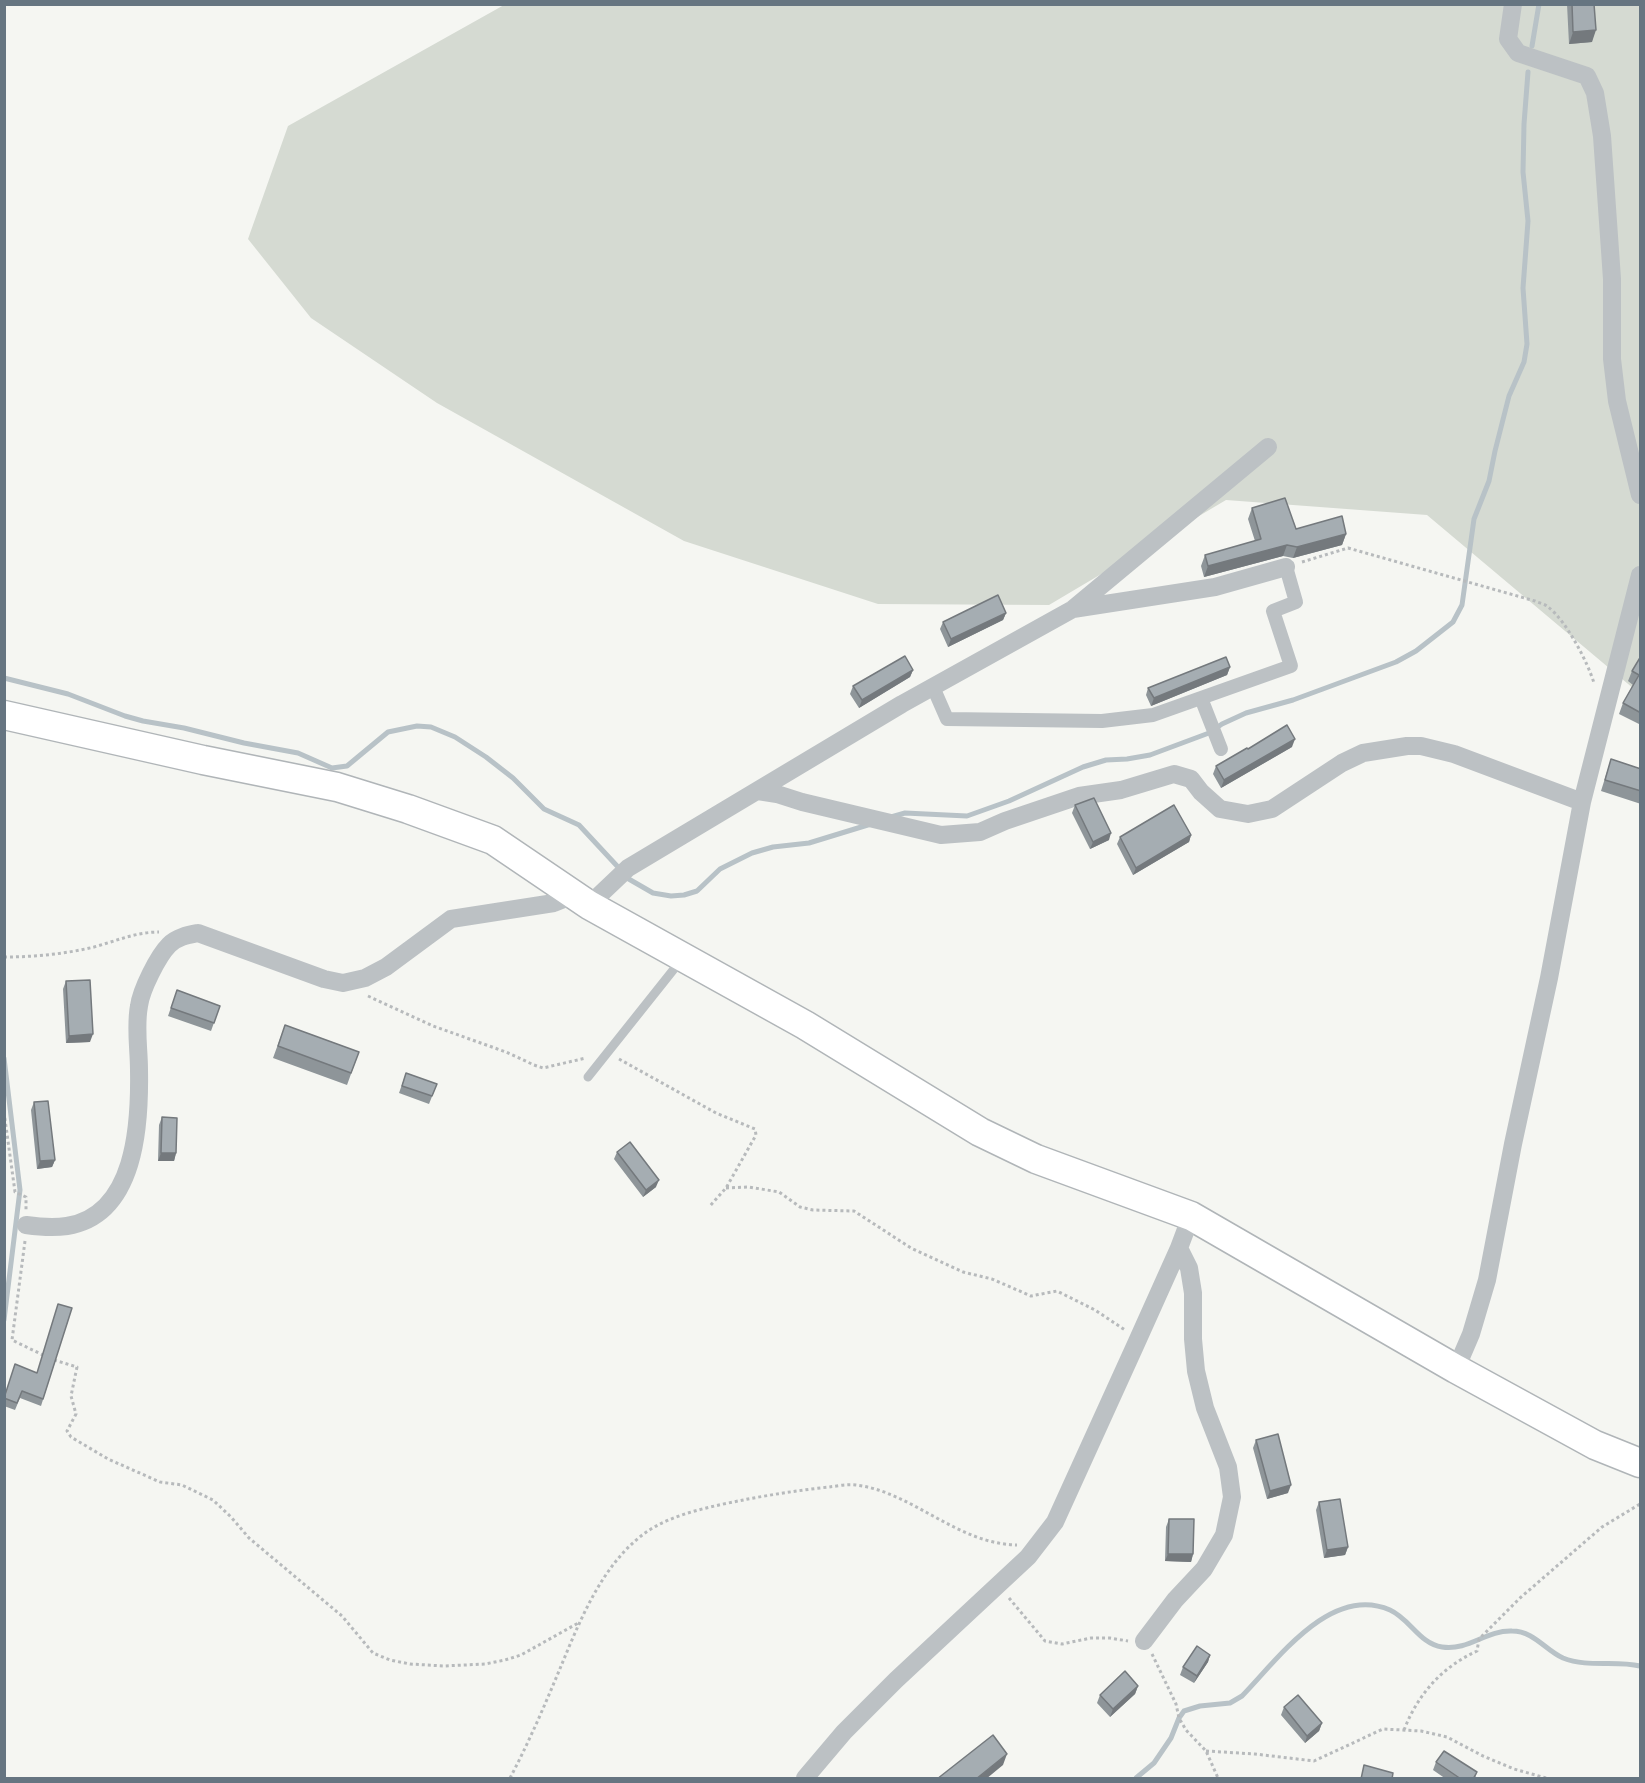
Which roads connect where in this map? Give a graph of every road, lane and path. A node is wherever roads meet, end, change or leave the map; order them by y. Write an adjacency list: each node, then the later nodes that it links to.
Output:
1 (1513, 4): 3 (street)
2 (1268, 447): 6 (street)
3 (1641, 495)
4 (1286, 567): 6 (street); 8 (street); 9 (path)
5 (1641, 575): 9 (street)
6 (1073, 609): 7 (street)
7 (933, 687): 8 (street); 12 (street)
8 (1201, 698): 11 (street)
9 (1606, 712): 13 (street)
10 (4, 715): 14 (main road)
11 (1219, 744)
12 (758, 791): 13 (street); 14 (street)
13 (1582, 802): 28 (street)
14 (581, 900): 16 (main road); 18 (street)
15 (183, 936): 17 (path); 18 (street); 25 (street)
16 (678, 956): 19 (lane); 24 (main road)
17 (4, 957)
18 (343, 983): 19 (path)
19 (607, 1051): 20 (lane); 22 (path)
20 (588, 1077)
21 (4, 1112): 25 (path)
22 (726, 1188): 23 (path); 27 (path)
23 (710, 1206)
24 (1191, 1216): 26 (street); 28 (main road)
25 (26, 1225): 33 (path)
26 (1179, 1248): 27 (street); 34 (street)
27 (1136, 1346): 31 (street)
28 (1456, 1369): 29 (main road)
29 (1641, 1463)
30 (1641, 1504): 35 (path)
31 (1042, 1541): 32 (street); 33 (path)
32 (999, 1584): 34 (path); 38 (street)
33 (580, 1622): 37 (path)
34 (1144, 1641): 36 (path)
35 (1404, 1730): 36 (path); 40 (path)
36 (1206, 1751): 39 (path)
37 (510, 1779)
38 (805, 1779)
39 (1218, 1779)
40 (1546, 1779)

